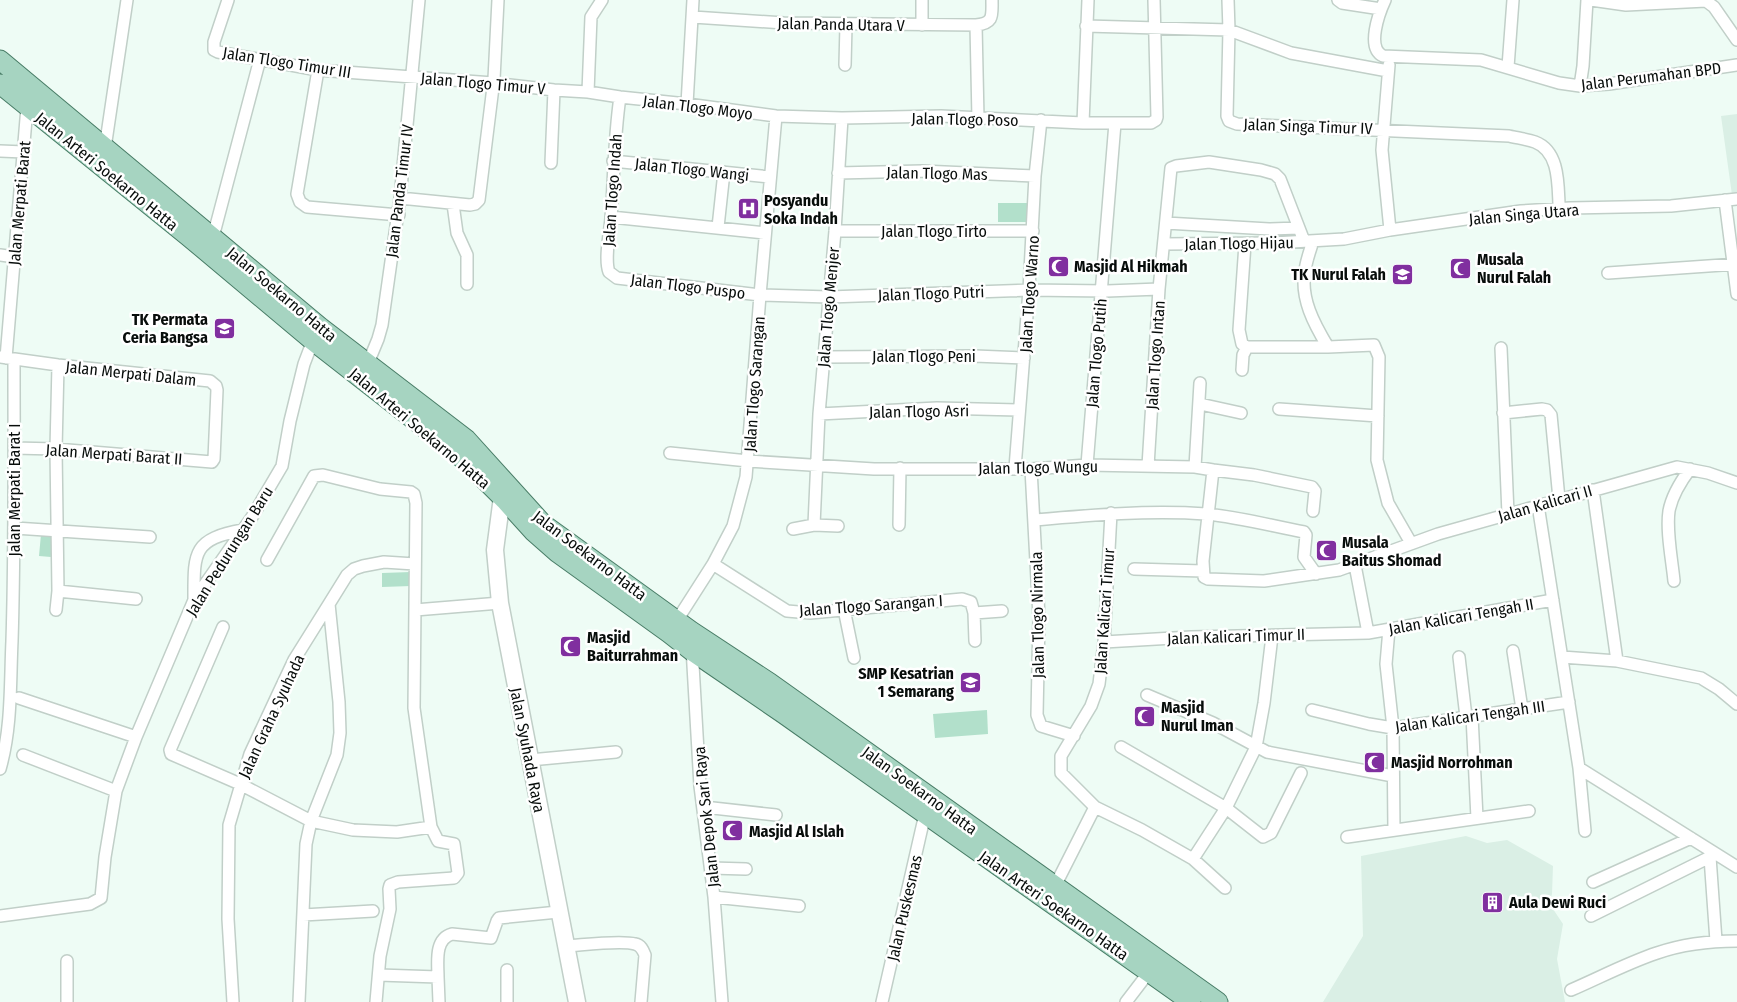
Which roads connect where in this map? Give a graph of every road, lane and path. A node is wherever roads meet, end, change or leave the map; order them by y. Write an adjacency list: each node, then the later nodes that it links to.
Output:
1 (128, 0): 50 (street)
2 (228, 0): 27 (street, Jalan Tlogo Timur III)
3 (419, 0): 34 (street, Jalan Panda Timur IV)
4 (498, 0): 35 (street)
5 (602, 0): 39 (street)
6 (693, 0): 18 (street)
7 (922, 0): 21 (street)
8 (992, 0): 19 (street)
9 (1088, 0): 22 (street)
10 (1154, 0): 23 (street)
11 (1228, 0): 24 (street)
12 (1338, 0): 17 (street)
13 (1513, 0): 31 (street)
14 (1587, 0): 37 (street)
15 (1591, 0): 16 (street)
16 (1626, 3): 25 (street)
17 (1383, 4): 26 (street)
18 (693, 17): 20 (street, Jalan Panda Utara V); 41 (street)
19 (982, 24): 21 (street, Jalan Panda Utara V); 45 (street)
20 (846, 25): 21 (street, Jalan Panda Utara V); 30 (street)
21 (922, 25)
22 (1086, 26): 23 (street); 47 (street)
23 (1155, 29): 24 (street); 48 (street, Jalan Tlogo Poso)
24 (1229, 30): 33 (street); 49 (street, Jalan Singa Timur IV)
25 (1736, 36)
26 (1389, 57): 31 (street, Jalan Perumahan BPD); 33 (street)
27 (260, 59): 32 (street, Jalan Tlogo Timur III); 72 (street)
28 (0, 60): 50 (main road, Jalan Soekarno Hatta)
29 (1737, 65): 37 (street, Jalan Perumahan BPD)
30 (845, 66)
31 (1508, 67): 37 (street, Jalan Perumahan BPD)
32 (318, 70): 34 (street, Jalan Tlogo Timur III); 63 (street)
33 (1385, 70): 49 (street)
34 (412, 77): 35 (street, Jalan Tlogo Timur V); 59 (street, Jalan Panda Timur IV)
35 (493, 83): 38 (street, Jalan Tlogo Timur V); 61 (street)
36 (0, 84): 42 (main road, Jalan Arteri Soekarno Hatta)
37 (1580, 86)
38 (554, 90): 39 (street, Jalan Tlogo Timur V); 54 (street, Jalan Tlogo Timur V)
39 (588, 92): 40 (street, Jalan Tlogo Timur V)
40 (620, 97): 41 (street, Jalan Tlogo Moyo); 53 (street, Jalan Tlogo Indah)
41 (687, 104): 43 (street, Jalan Tlogo Moyo)
42 (27, 107): 52 (street, Jalan Merpati Barat); 88 (main road, Jalan Arteri Soekarno Hatta)
43 (776, 116): 44 (street, Jalan Tlogo Poso); 58 (street, Jalan Tlogo Sarangan)
44 (842, 118): 45 (street, Jalan Tlogo Poso); 56 (street, Jalan Tlogo Menjer)
45 (978, 119): 46 (street, Jalan Tlogo Poso)
46 (1041, 120): 47 (street, Jalan Tlogo Poso); 57 (street, Jalan Tlogo Warno)
47 (1083, 123): 48 (street, Jalan Tlogo Poso)
48 (1115, 123): 84 (street, Jalan Tlogo Putih)
49 (1384, 130): 62 (street, Jalan Singa Timur IV); 68 (street)
50 (105, 148): 72 (main road, Jalan Soekarno Hatta)
51 (0, 151): 52 (street)
52 (24, 152): 77 (street, Jalan Merpati Barat)
53 (613, 161): 55 (street, Jalan Tlogo Wangi); 64 (street, Jalan Tlogo Indah)
54 (551, 162)
55 (724, 172): 58 (street, Jalan Tlogo Wangi); 66 (street)
56 (838, 173): 57 (street, Jalan Tlogo Mas); 69 (street, Jalan Tlogo Menjer)
57 (1035, 176): 70 (street, Jalan Tlogo Warno)
58 (770, 177): 71 (street, Jalan Tlogo Sarangan)
59 (400, 198): 61 (street); 63 (street, Jalan Panda Timur IV)
60 (1731, 200): 68 (street, Jalan Singa Utara); 78 (street)
61 (453, 204): 81 (street)
62 (1559, 204)
63 (398, 215): 96 (street, Jalan Panda Timur IV)
64 (611, 217): 66 (street); 80 (street, Jalan Tlogo Indah)
65 (1166, 223): 67 (street); 67 (street, Jalan Tlogo Intan); 74 (street, Jalan Tlogo Intan)
66 (718, 228): 71 (street)
67 (1298, 228): 73 (street)
68 (1390, 230): 73 (street, Jalan Singa Utara)
69 (834, 231): 70 (street, Jalan Tlogo Tirto); 87 (street, Jalan Tlogo Menjer)
70 (1033, 231): 83 (street, Jalan Tlogo Warno)
71 (765, 232): 86 (street, Jalan Tlogo Sarangan)
72 (213, 237): 88 (main road, Jalan Soekarno Hatta)
73 (1308, 241): 75 (street, Jalan Tlogo Hijau); 90 (street)
74 (1164, 244): 75 (street, Jalan Tlogo Hijau); 82 (street, Jalan Tlogo Intan)
75 (1244, 244): 89 (street)
76 (0, 255): 77 (street)
77 (15, 257): 93 (street, Jalan Merpati Barat)
78 (1735, 265): 79 (street); 85 (street)
79 (1608, 273)
80 (617, 278): 86 (street, Jalan Tlogo Puspo)
81 (467, 284)
82 (1159, 289): 84 (street, Jalan Tlogo Putri); 113 (street, Jalan Tlogo Intan)
83 (1029, 290): 84 (street, Jalan Tlogo Putri); 87 (street, Jalan Tlogo Putri); 94 (street, Jalan Tlogo Warno)
84 (1102, 291): 112 (street, Jalan Tlogo Putih)
85 (1737, 294)
86 (760, 295): 87 (street, Jalan Tlogo Putri); 110 (street, Jalan Tlogo Sarangan)
87 (829, 296): 92 (street, Jalan Tlogo Menjer)
88 (316, 334): 96 (main road, Jalan Arteri Soekarno Hatta); 136 (street, Jalan Pedurungan Baru)
89 (1247, 346): 90 (street); 97 (street)
90 (1328, 347): 105 (street)
91 (1501, 348): 104 (street)
92 (824, 357): 94 (street, Jalan Tlogo Peni); 103 (street, Jalan Tlogo Menjer)
93 (7, 358): 95 (street, Jalan Merpati Dalam); 106 (street, Jalan Merpati Barat I)
94 (1024, 358): 101 (street, Jalan Tlogo Warno)
95 (58, 366): 107 (street); 109 (street, Jalan Merpati Dalam)
96 (364, 370): 122 (main road, Jalan Arteri Soekarno Hatta); 159 (main road, Jalan Soekarno Hatta)
97 (1242, 370)
98 (1200, 383): 99 (street)
99 (1200, 404): 102 (street); 114 (street)
100 (1279, 409): 105 (street)
101 (1020, 410): 103 (street, Jalan Tlogo Asri); 116 (street, Jalan Tlogo Warno)
102 (1241, 413)
103 (819, 414): 111 (street, Jalan Tlogo Menjer)
104 (1503, 414): 123 (street); 128 (street)
105 (1378, 416): 138 (street)
106 (14, 448): 107 (street, Jalan Merpati Barat II); 133 (street, Jalan Merpati Barat I)
107 (56, 449): 109 (street, Jalan Merpati Barat II); 135 (street)
108 (670, 454): 110 (street, Jalan Tlogo Wungu)
109 (213, 461)
110 (748, 461): 111 (street, Jalan Tlogo Wungu); 141 (street, Jalan Tlogo Sarangan)
111 (816, 465): 115 (street, Jalan Tlogo Wungu); 130 (street)
112 (1087, 465): 113 (street, Jalan Tlogo Wungu); 118 (street, Jalan Tlogo Wungu)
113 (1148, 466): 114 (street, Jalan Tlogo Wungu)
114 (1195, 467): 119 (street, Jalan Tlogo Wungu)
115 (900, 468): 116 (street, Jalan Tlogo Wungu); 131 (street)
116 (1015, 468): 118 (street, Jalan Tlogo Wungu)
117 (1690, 468): 120 (street, Jalan Kalicari II); 121 (street, Jalan Kalicari II); 146 (street)
118 (1031, 469): 129 (street, Jalan Tlogo Nirmala)
119 (1213, 470): 125 (street, Jalan Tlogo Wungu); 127 (street)
120 (1737, 483)
121 (1593, 490): 123 (street, Jalan Kalicari II); 172 (street)
122 (502, 497): 151 (street, Jalan Syuhada Raya); 159 (main road, Jalan Arteri Soekarno Hatta)
123 (1559, 499): 124 (street, Jalan Kalicari II)
124 (1538, 505): 128 (street, Jalan Kalicari II); 150 (street)
125 (1313, 511)
126 (1111, 513): 127 (street); 129 (street); 166 (street, Jalan Kalicari Timur)
127 (1208, 514): 144 (street); 145 (street)
128 (1508, 514): 138 (street, Jalan Kalicari II)
129 (1035, 520): 183 (street, Jalan Tlogo Nirmala)
130 (814, 525): 132 (street); 134 (street)
131 (899, 525)
132 (838, 526)
133 (15, 528): 135 (street); 161 (street, Jalan Merpati Barat I)
134 (793, 529)
135 (58, 530): 137 (street); 147 (street)
136 (243, 530): 149 (street, Jalan Pedurungan Baru); 149 (street)
137 (150, 537)
138 (1411, 543): 142 (street, Jalan Kalicari II)
139 (267, 560): 140 (street)
140 (415, 564): 152 (street, Jalan Graha Syuhada); 155 (street)
141 (713, 564): 153 (street, Jalan Tlogo Sarangan I); 159 (street, Jalan Tlogo Sarangan)
142 (1355, 565): 145 (street, Jalan Kalicari II); 163 (street)
143 (1134, 569): 144 (street)
144 (1203, 571): 145 (street, Jalan Kalicari II)
145 (1316, 574)
146 (1674, 581)
147 (58, 591): 148 (street); 154 (street)
148 (136, 599)
149 (194, 600): 184 (street, Jalan Pedurungan Baru)
150 (1553, 600): 160 (street, Jalan Kalicari Tengah II); 170 (street)
151 (500, 603): 155 (street); 189 (street, Jalan Syuhada Raya)
152 (329, 604): 194 (street, Jalan Graha Syuhada); 203 (street)
153 (844, 609): 157 (street, Jalan Tlogo Sarangan I); 171 (street)
154 (56, 610)
155 (415, 610): 204 (street)
156 (1002, 611): 157 (street)
157 (974, 613): 165 (street)
158 (224, 627): 194 (street)
159 (679, 628): 167 (main road, Jalan Arteri Soekarno Hatta); 216 (main road, Jalan Soekarno Hatta)
160 (1389, 629): 163 (street, Jalan Kalicari Tengah II); 182 (street)
161 (12, 630): 162 (street); 173 (street, Jalan Merpati Barat I)
162 (0, 631)
163 (1368, 633): 164 (street, Jalan Kalicari Timur II)
164 (1272, 636): 166 (street, Jalan Kalicari Timur II); 186 (street)
165 (975, 641)
166 (1104, 642): 183 (street, Jalan Kalicari Timur)
167 (692, 651): 196 (street, Jalan Depok Sari Raya); 200 (main road, Jalan Arteri Soekarno Hatta)
168 (1513, 651): 178 (street)
169 (1459, 657): 180 (street)
170 (1562, 657): 172 (street); 176 (street)
171 (854, 658)
172 (1617, 661): 177 (street)
173 (5, 672): 181 (street, Jalan Merpati Barat I)
174 (1148, 695): 186 (street)
175 (19, 698): 184 (street)
176 (1569, 702): 178 (street, Jalan Kalicari Tengah III); 190 (street)
177 (1737, 703)
178 (1522, 709): 180 (street, Jalan Kalicari Tengah III)
179 (1312, 710): 182 (street, Jalan Kalicari Tengah III)
180 (1469, 717): 182 (street, Jalan Kalicari Tengah III); 202 (street)
181 (4, 727): 191 (street, Jalan Merpati Barat I)
182 (1393, 728): 193 (street)
183 (1074, 736): 197 (street, Jalan Kalicari Timur)
184 (136, 737): 195 (street, Jalan Pedurungan Baru)
185 (1121, 747): 198 (street)
186 (1256, 747): 193 (street); 198 (street)
187 (616, 752): 189 (street)
188 (22, 755): 195 (street)
189 (530, 760): 220 (street, Jalan Syuhada Raya)
190 (1579, 768): 206 (street); 208 (street)
191 (0, 769)
192 (1301, 774): 198 (street)
193 (1393, 776): 205 (street)
194 (240, 784): 203 (street, Jalan Graha Syuhada); 234 (street)
195 (116, 790): 222 (street, Jalan Pedurungan Baru)
196 (704, 807): 201 (street); 212 (street, Jalan Depok Sari Raya)
197 (1095, 807): 210 (street, Jalan Kalicari Timur); 216 (street)
198 (1226, 808): 210 (street)
199 (1529, 811): 202 (street)
200 (925, 814): 216 (main road, Jalan Arteri Soekarno Hatta); 242 (street, Jalan Puskesmas)
201 (776, 815)
202 (1477, 818): 205 (street)
203 (311, 821): 204 (street, Jalan Graha Syuhada); 221 (street)
204 (431, 827): 230 (street)
205 (1394, 830): 207 (street)
206 (1585, 831)
207 (1346, 837)
208 (1691, 838): 209 (street); 214 (street)
209 (1711, 854): 211 (street); 223 (street); 224 (street)
210 (1192, 859): 215 (street, Jalan Kalicari Timur)
211 (1737, 866)
212 (711, 868): 213 (street); 217 (street, Jalan Depok Sari Raya)
213 (746, 869)
214 (1593, 882)
215 (1226, 888)
216 (1050, 893): 229 (main road, Jalan Arteri Soekarno Hatta); 245 (main road, Jalan Soekarno Hatta)
217 (714, 897): 218 (street); 241 (street, Jalan Depok Sari Raya)
218 (799, 906)
219 (373, 911): 221 (street)
220 (558, 912): 226 (street, Jalan Syuhada Raya); 231 (street)
221 (303, 915): 235 (street)
222 (0, 916)
223 (1591, 916)
224 (1716, 941): 225 (street); 232 (street)
225 (1737, 941)
226 (566, 946): 239 (street, Jalan Syuhada Raya); 240 (street)
227 (67, 961): 233 (street)
228 (507, 970): 238 (street)
229 (1149, 972): 243 (street); 244 (main road, Jalan Arteri Soekarno Hatta)
230 (379, 975): 231 (street); 236 (street)
231 (438, 977): 237 (street)
232 (1571, 990)
233 (67, 1002)
234 (233, 1002)
235 (299, 1002)
236 (376, 1002)
237 (440, 1002)
238 (507, 1002)
239 (577, 1002)
240 (642, 1002)
241 (722, 1002)
242 (882, 1002)
243 (1126, 1002)
244 (1191, 1002)
245 (1218, 1002)

